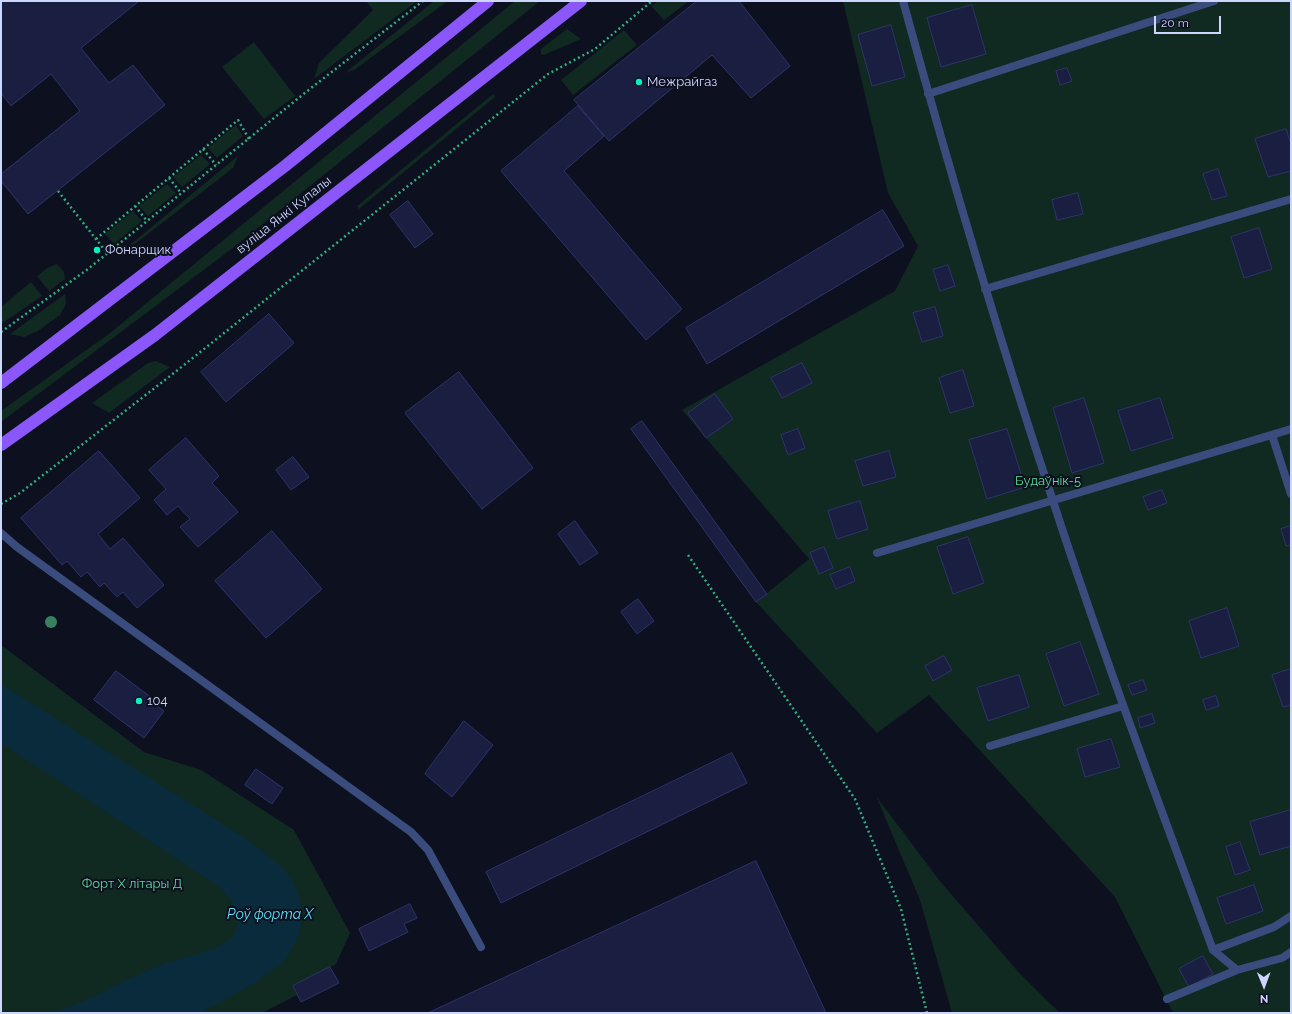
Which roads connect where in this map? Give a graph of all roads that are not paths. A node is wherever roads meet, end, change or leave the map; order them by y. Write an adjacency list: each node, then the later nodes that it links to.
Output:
1 (488, 1): 8 (main road)
2 (581, 1): 11 (main road, вуліца Янкі Купалы)
3 (903, 1): 5 (lane)
4 (1214, 1): 5 (lane)
5 (928, 94): 7 (lane)
6 (1291, 199): 7 (lane)
7 (985, 289): 13 (lane)
8 (1, 383)
9 (1291, 429): 10 (lane)
10 (1272, 435): 12 (lane); 13 (lane)
11 (1, 445)
12 (1291, 494)
13 (1053, 502): 15 (lane); 16 (lane)
14 (1, 533): 19 (lane)
15 (877, 553)
16 (1123, 706): 17 (lane); 20 (lane)
17 (990, 746)
18 (1291, 916): 20 (lane)
19 (482, 947)
20 (1214, 950): 22 (lane)
21 (1291, 952): 22 (lane)
22 (1237, 970): 23 (lane)
23 (1167, 999)

